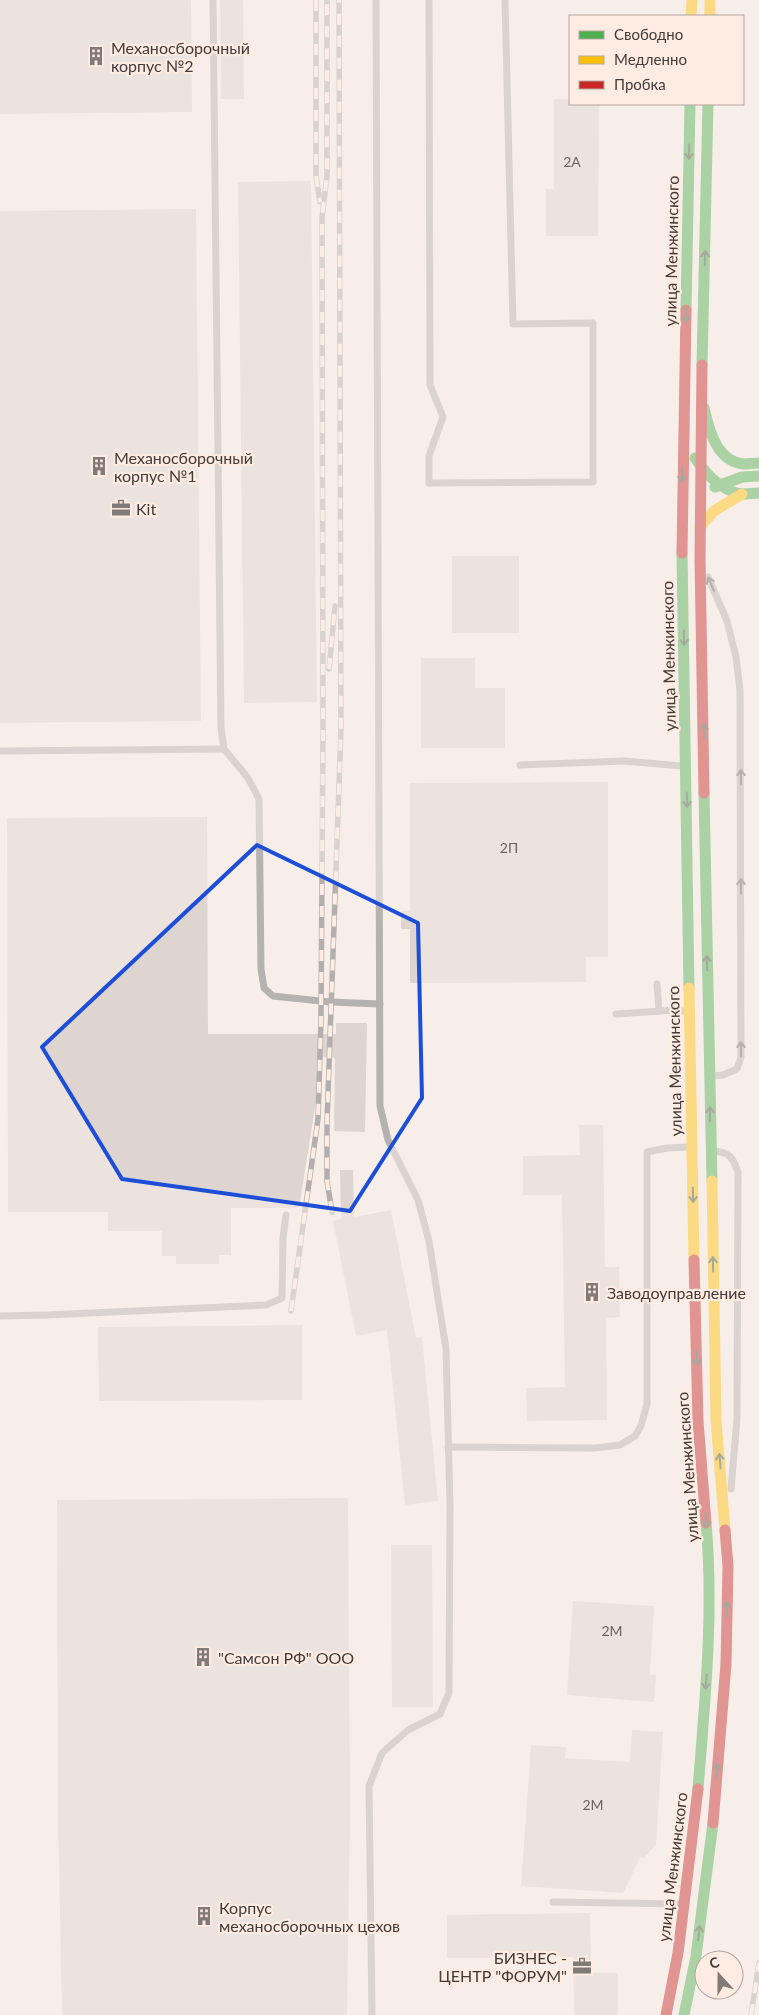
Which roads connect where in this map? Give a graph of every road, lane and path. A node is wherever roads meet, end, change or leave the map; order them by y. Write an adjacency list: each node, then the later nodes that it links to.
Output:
1 (213, 0): 25 (lane)
2 (376, 0): 30 (lane)
3 (429, 0): 4 (lane)
4 (505, 0)
5 (692, 0): 7 (main road)
6 (710, 0): 8 (main road)
7 (692, 15)
8 (710, 15)
9 (690, 105): 13 (main road, улица Менжинского, one-way to 13)
10 (708, 105): 11 (main road, улица Менжинского, one-way to 10)
11 (701, 394): 12 (main road, улица Менжинского); 14 (main road)
12 (702, 424): 15 (main road, улица Менжинского); 17 (main road)
13 (684, 426): 15 (main road); 23 (main road, улица Менжинского, one-way to 23)
14 (759, 463)
15 (700, 466): 18 (main road); 21 (main road, улица Менжинского)
16 (759, 476): 17 (main road)
17 (742, 477): 18 (main road)
18 (720, 484): 20 (main road); 21 (main road)
19 (759, 493): 20 (main road)
20 (742, 494): 22 (main road)
21 (700, 496): 22 (main road, улица Менжинского); 23 (main road)
22 (700, 527): 24 (main road, улица Менжинского)
23 (682, 530): 28 (main road, улица Менжинского, one-way to 28)
24 (700, 560): 33 (main road, улица Менжинского, one-way to 24); 35 (lane, one-way to 24)
25 (224, 749): 26 (lane); 30 (lane)
26 (0, 751)
27 (520, 765): 28 (lane)
28 (686, 767): 32 (main road, улица Менжинского, one-way to 32)
29 (657, 984): 31 (lane)
30 (380, 1004): 40 (lane)
31 (658, 1011): 32 (lane); 34 (lane)
32 (690, 1012): 33 (lane); 36 (main road, улица Менжинского)
33 (708, 1012): 35 (main road, улица Менжинского)
34 (616, 1014)
35 (710, 1076): 37 (main road, улица Менжинского, one-way to 35)
36 (691, 1147): 37 (lane); 40 (lane); 43 (main road, улица Менжинского, one-way to 43)
37 (710, 1151): 41 (main road, улица Менжинского, one-way to 37); 41 (lane)
38 (286, 1215): 39 (lane)
39 (0, 1316)
40 (448, 1447): 44 (lane)
41 (726, 1544): 46 (main road, улица Менжинского, one-way to 41)
42 (553, 1902): 43 (lane)
43 (684, 1904): 45 (main road, улица Менжинского)
44 (372, 2015)
45 (666, 2015)
46 (684, 2015)

